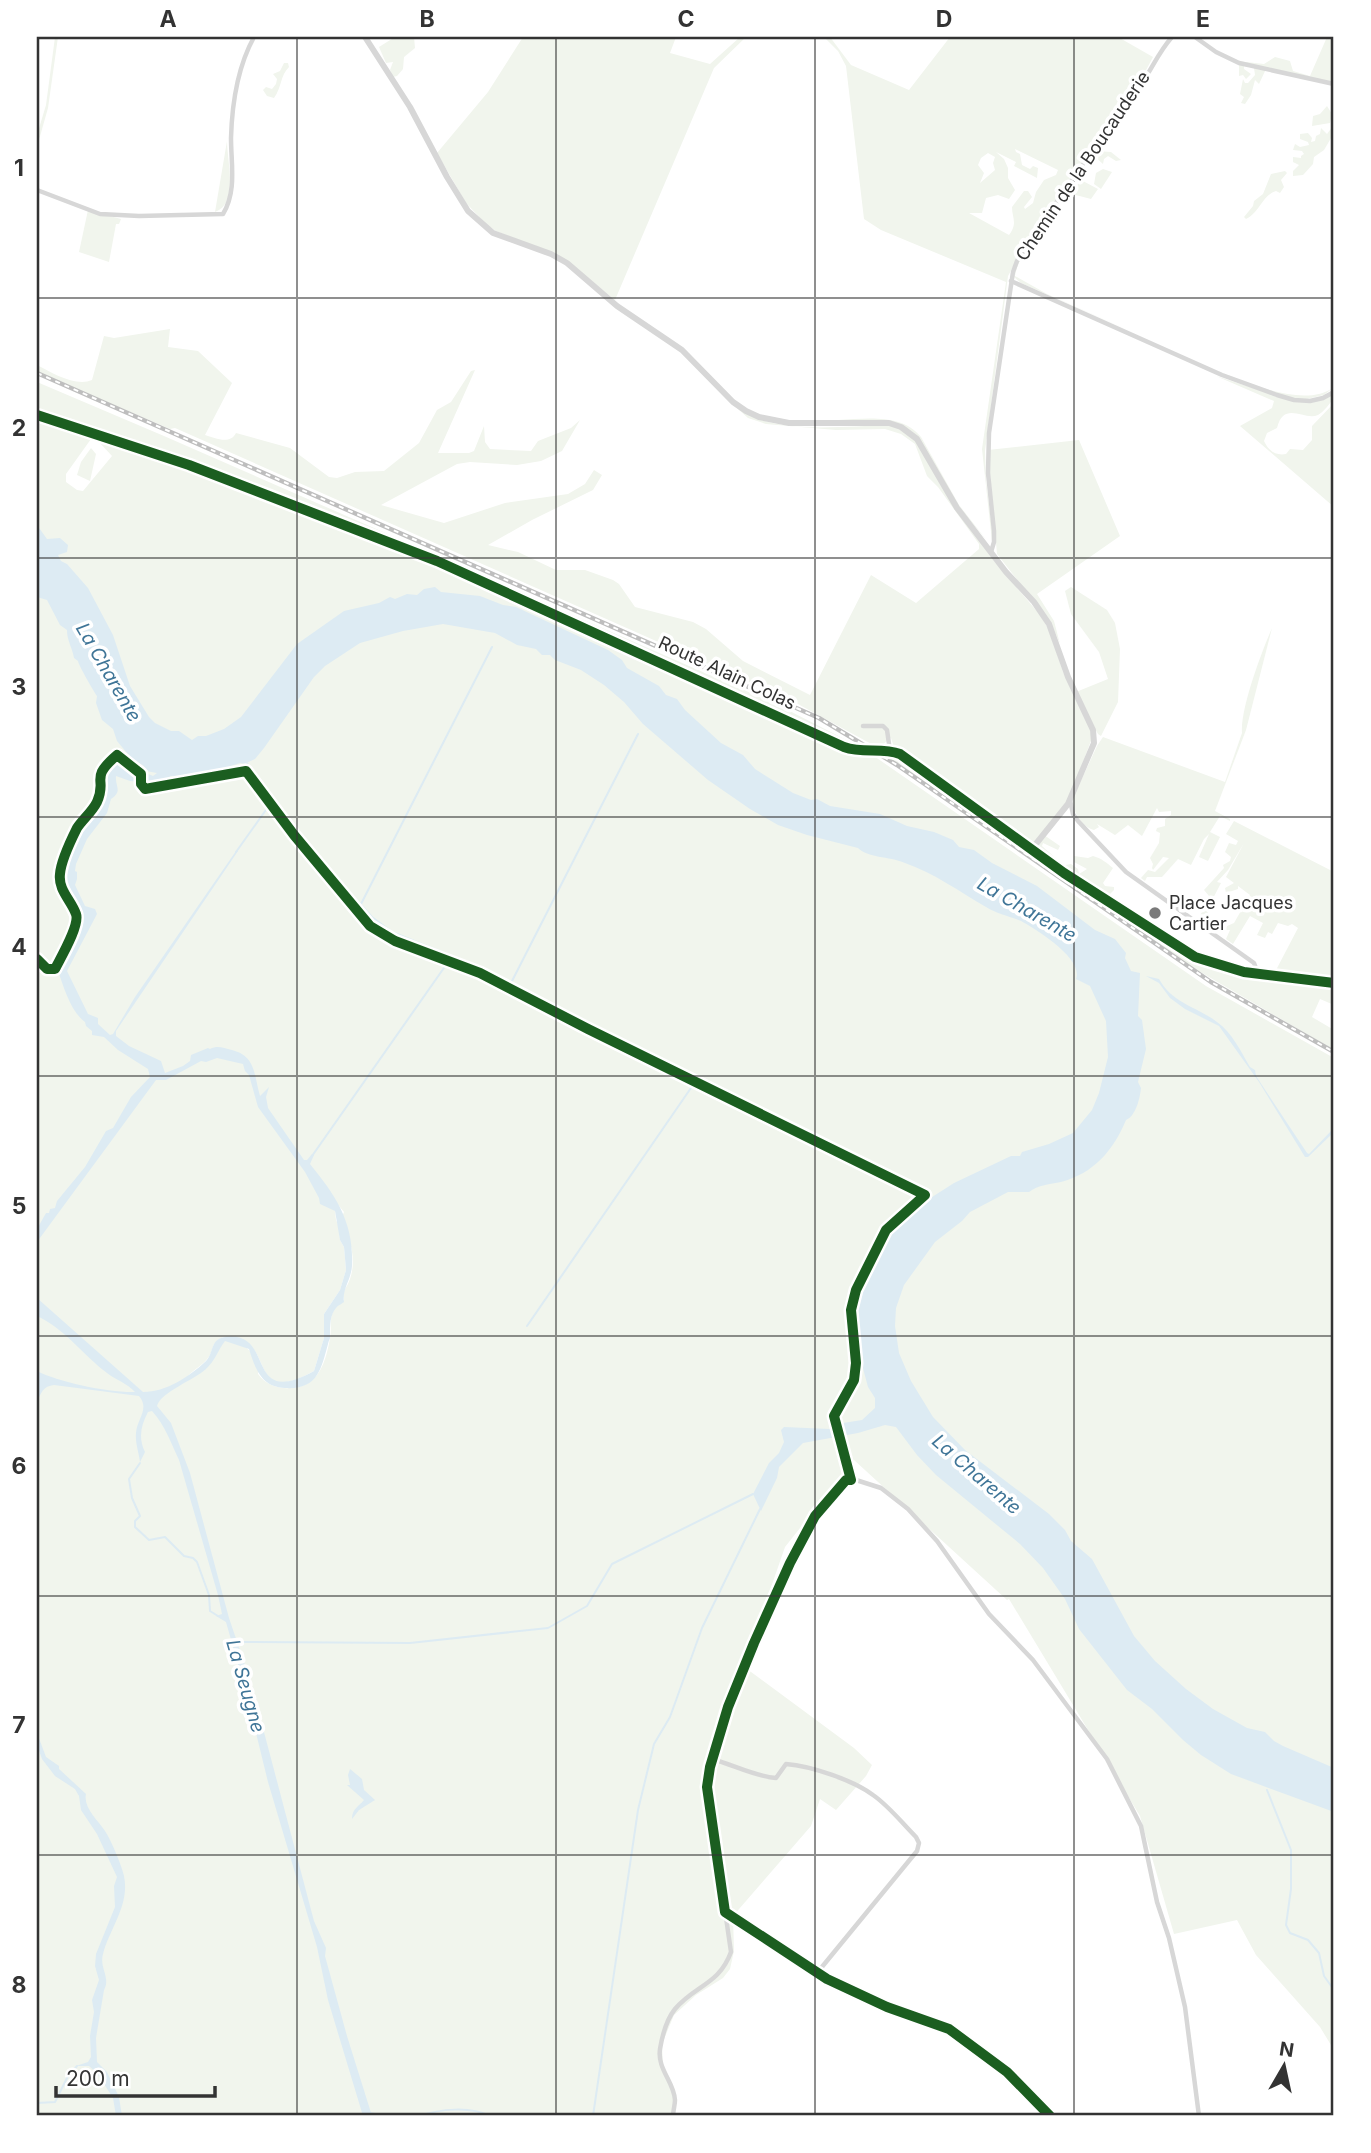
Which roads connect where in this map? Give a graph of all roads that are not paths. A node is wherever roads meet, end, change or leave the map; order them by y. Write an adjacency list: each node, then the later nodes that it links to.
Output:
1 (254, 37): 6 (street)
2 (365, 37): 10 (street)
3 (1172, 37): 7 (street, Chemin de la Boucauderie)
4 (1195, 37): 5 (street)
5 (1334, 85)
6 (37, 190)
7 (1012, 281): 8 (street); 10 (street, Chemin de la Boucauderie)
8 (1334, 391)
9 (37, 415): 12 (street, Route Alain Colas)
10 (991, 552): 13 (street)
11 (863, 726): 12 (street)
12 (890, 751): 14 (street, Route Alain Colas)
13 (1070, 799): 14 (street); 15 (street)
14 (1031, 849): 15 (street, Route Alain Colas)
15 (1258, 974): 16 (street, Route Alain Colas)
16 (1334, 983)
17 (712, 1759): 18 (street); 19 (street); 22 (street)
18 (725, 1912): 19 (street); 20 (street)
19 (817, 1973): 21 (street)
20 (673, 2116)
21 (1050, 2116)
22 (1199, 2116)

